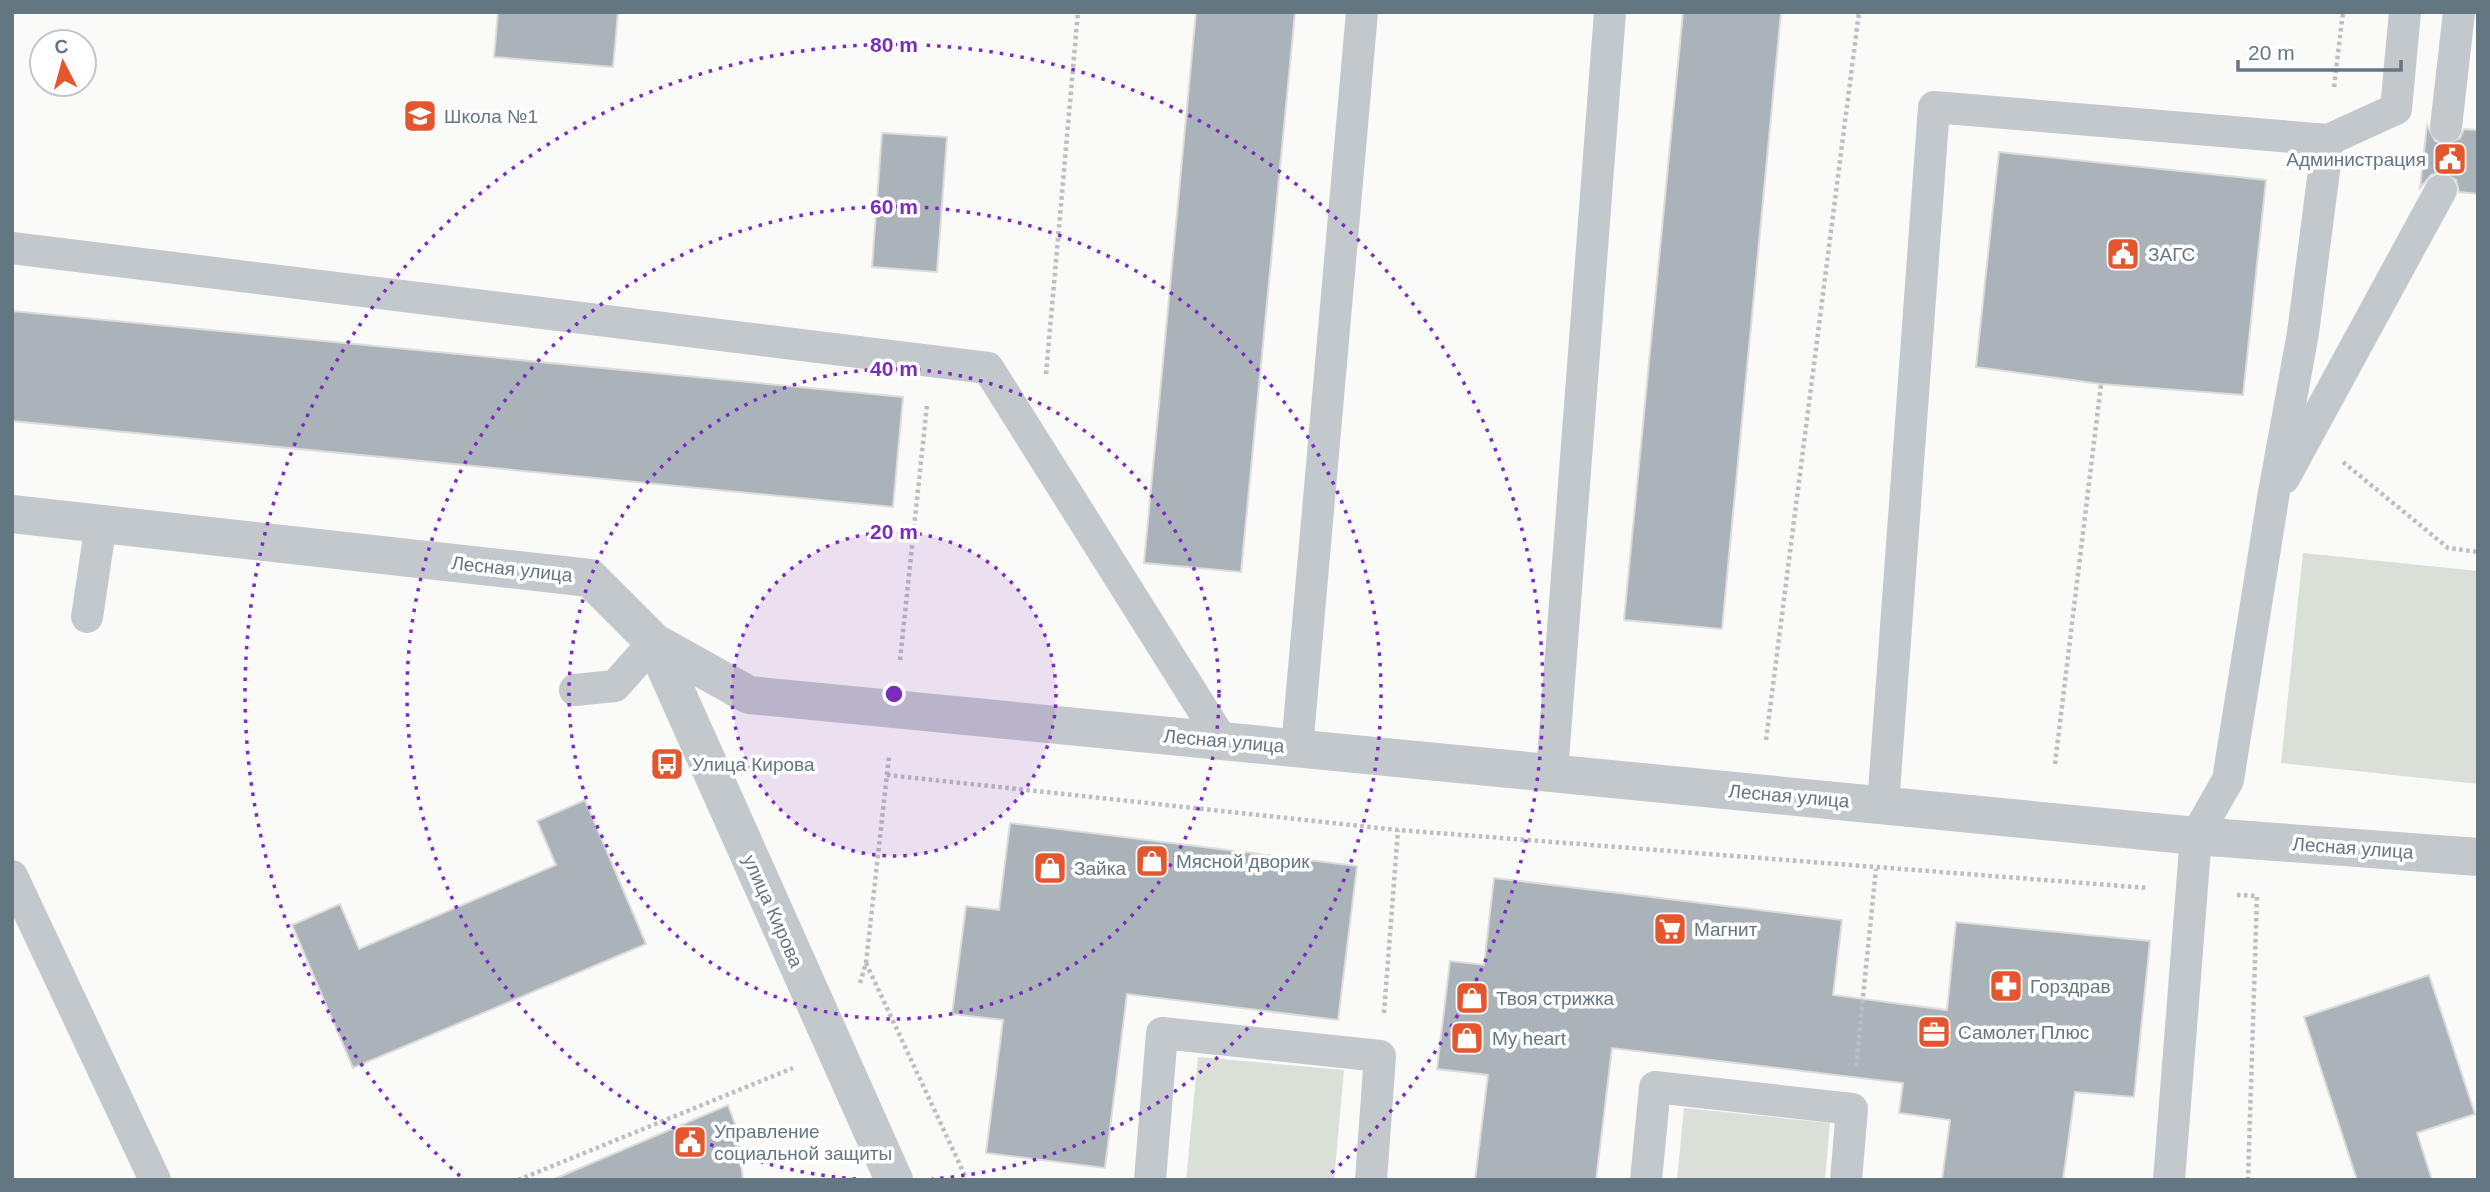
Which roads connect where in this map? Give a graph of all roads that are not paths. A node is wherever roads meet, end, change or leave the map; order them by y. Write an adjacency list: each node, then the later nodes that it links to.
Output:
1 (1362, 12): 16 (lane)
2 (1609, 12): 17 (lane)
3 (2405, 12): 6 (lane)
4 (2459, 12): 5 (lane)
5 (2446, 127)
6 (2328, 140): 9 (lane); 18 (lane)
7 (2441, 190): 9 (lane)
8 (12, 248): 15 (lane)
9 (2273, 498): 19 (lane)
10 (12, 514): 11 (street, Лесная улица)
11 (101, 523): 12 (lane); 13 (street, Лесная улица)
12 (87, 617)
13 (654, 642): 14 (lane); 15 (street, Лесная улица); 23 (street, улица Кирова)
14 (575, 690)
15 (1223, 741): 16 (street, Лесная улица)
16 (1297, 748): 17 (street, Лесная улица)
17 (1552, 773): 18 (street, Лесная улица)
18 (1883, 805): 19 (street, Лесная улица)
19 (2196, 836): 20 (street, Лесная улица); 28 (lane)
20 (2478, 857)
21 (12, 876): 22 (lane)
22 (155, 1180)
23 (894, 1180)
24 (1150, 1180): 25 (lane)
25 (1371, 1180)
26 (1646, 1180): 27 (lane)
27 (1846, 1180)
28 (2169, 1180)

